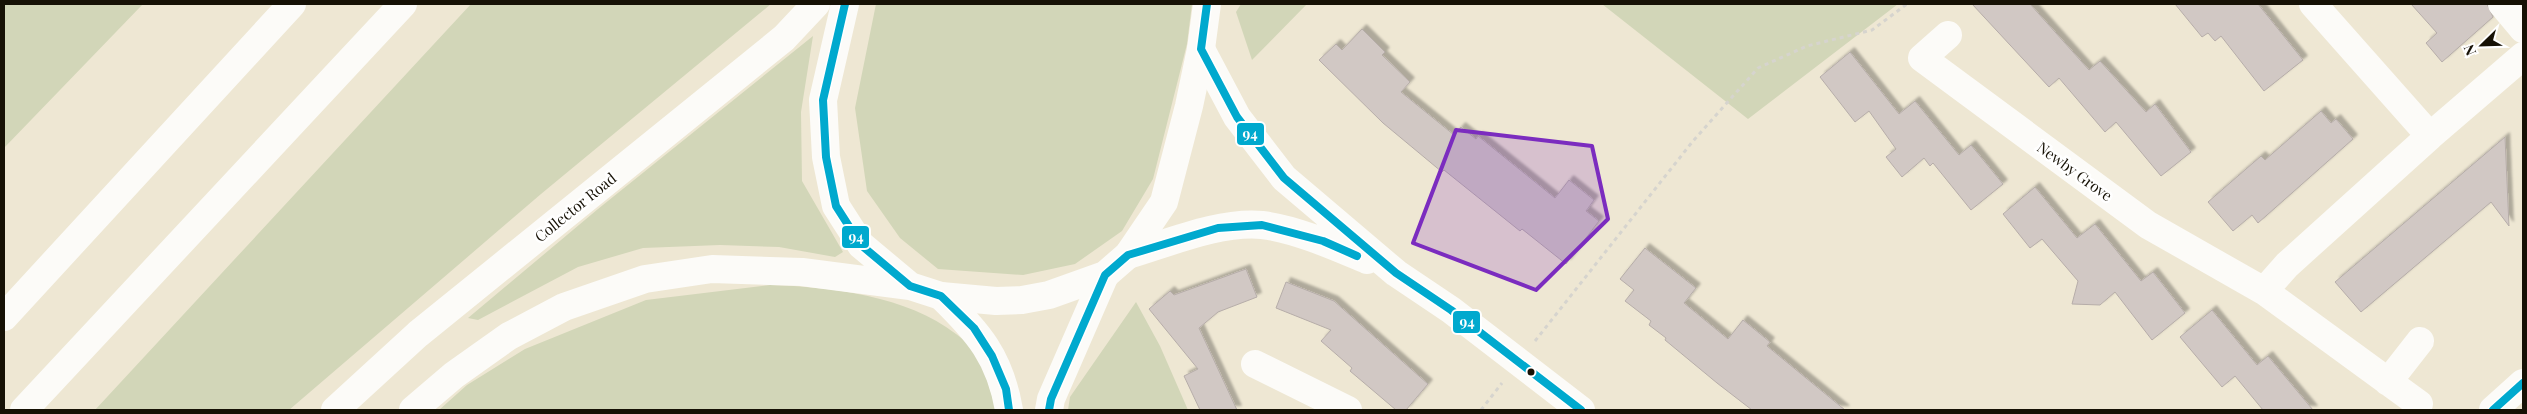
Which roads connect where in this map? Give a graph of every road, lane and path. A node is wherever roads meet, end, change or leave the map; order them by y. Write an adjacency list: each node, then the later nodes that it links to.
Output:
1 (292, 4): 20 (main road)
2 (403, 4): 28 (main road)
3 (816, 4): 29 (main road, Collector Road)
4 (845, 4): 17 (main road)
5 (1907, 4): 22 (path)
6 (2313, 4): 13 (main road)
7 (2502, 4): 9 (main road)
8 (1208, 5): 11 (main road)
9 (2523, 29)
10 (1948, 35): 18 (main road, Newby Grove)
11 (1201, 49): 14 (main road); 15 (main road)
12 (2523, 56): 13 (main road)
13 (2430, 136): 18 (main road)
14 (1128, 255): 15 (main road); 16 (main road)
15 (1396, 273): 35 (main road)
16 (1105, 275): 19 (main road); 32 (main road)
17 (910, 286): 19 (main road); 30 (main road)
18 (2264, 291): 25 (main road, Newby Grove)
19 (941, 296): 31 (main road)
20 (4, 317)
21 (2420, 341): 25 (main road)
22 (1529, 349)
23 (1255, 364): 33 (main road)
24 (1505, 380): 34 (path)
25 (2388, 382): 27 (main road, Newby Grove)
26 (2523, 383): 36 (main road)
27 (2419, 404)
28 (24, 410)
29 (334, 410)
30 (413, 410)
31 (1010, 410)
32 (1049, 410)
33 (1348, 410)
34 (1481, 410)
35 (1580, 410)
36 (2493, 410)

